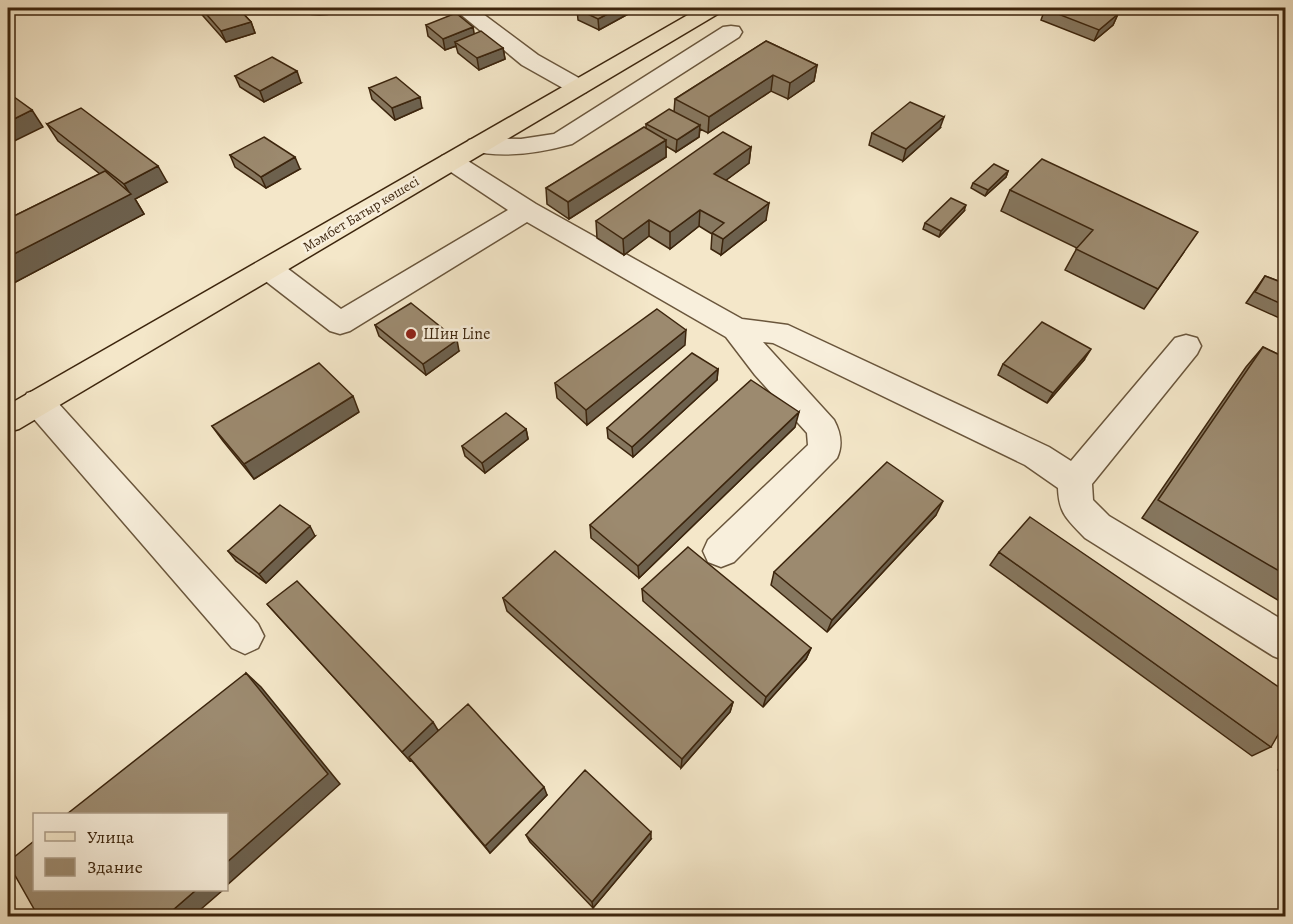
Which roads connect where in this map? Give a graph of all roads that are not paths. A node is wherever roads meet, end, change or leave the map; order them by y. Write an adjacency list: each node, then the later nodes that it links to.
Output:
1 (312, 8): 2 (lane)
2 (328, 8)
3 (462, 8): 6 (lane)
4 (714, 8): 6 (main road, Мәмбет Батыр көшесі)
5 (731, 32): 7 (lane)
6 (578, 87): 7 (main road, Мәмбет Батыр көшесі)
7 (478, 145): 8 (main road, Мәмбет Батыр көшесі)
8 (451, 161): 9 (lane); 10 (main road, Мәмбет Батыр көшесі)
9 (527, 210): 10 (lane); 11 (lane)
10 (268, 269): 13 (main road, Мәмбет Батыр көшесі)
11 (736, 329): 15 (lane); 16 (lane)
12 (1186, 346): 15 (lane)
13 (38, 402): 14 (main road, Мәмбет Батыр көшесі); 17 (lane)
14 (8, 420)
15 (1075, 481): 18 (lane)
16 (721, 551)
17 (245, 636)
18 (1286, 643)

